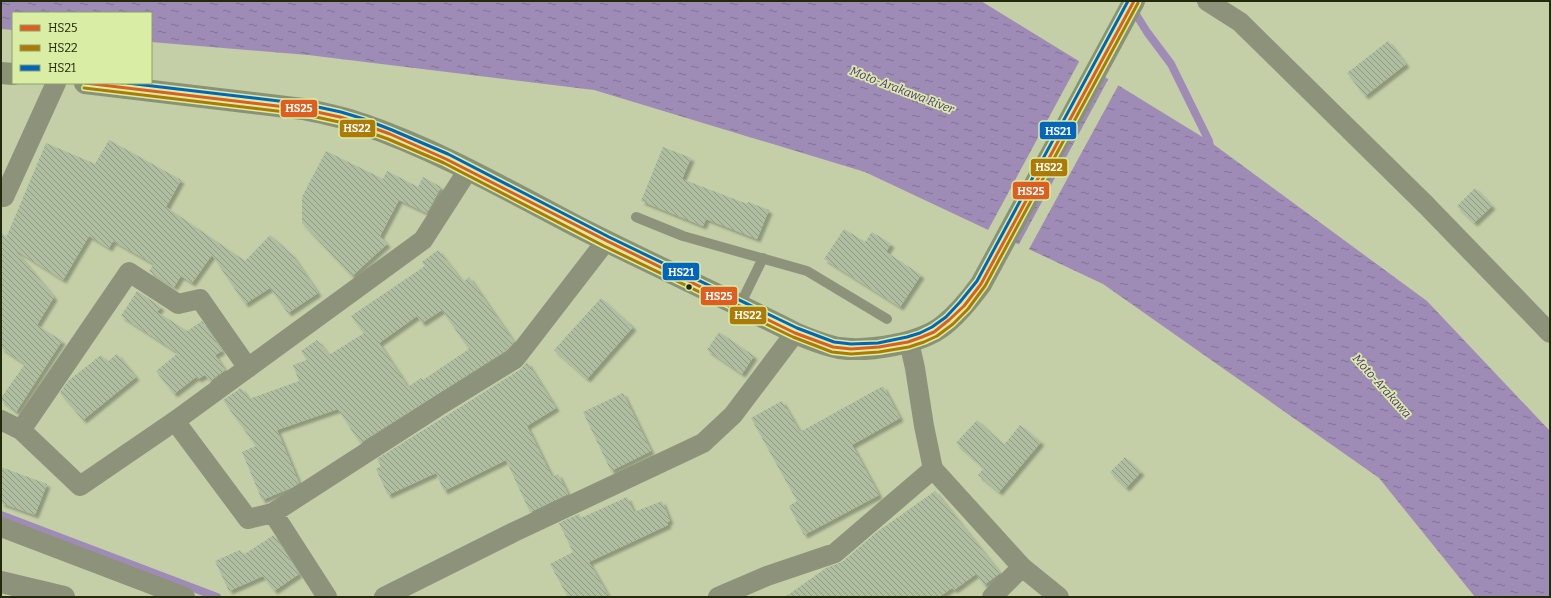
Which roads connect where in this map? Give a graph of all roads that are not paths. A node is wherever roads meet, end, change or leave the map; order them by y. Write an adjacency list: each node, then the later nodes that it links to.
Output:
1 (1134, 1): 16 (main road)
2 (1207, 1): 15 (street)
3 (1, 73): 4 (main road)
4 (12, 74)
5 (56, 84): 8 (street)
6 (93, 84): 7 (main road)
7 (468, 170): 10 (main road); 17 (street)
8 (4, 197)
9 (636, 217): 11 (lane)
10 (606, 241): 12 (main road); 22 (street)
11 (763, 258): 12 (lane); 13 (lane)
12 (740, 305): 14 (main road)
13 (887, 318)
14 (795, 333): 16 (main road); 29 (street)
15 (1550, 334)
16 (909, 342): 21 (street)
17 (248, 368): 19 (street); 20 (street)
18 (1, 420): 20 (street)
19 (176, 421): 20 (street); 22 (street)
20 (21, 430)
21 (933, 469): 24 (street); 30 (street)
22 (273, 513): 28 (street)
23 (1, 527): 27 (street)
24 (1022, 567): 31 (street); 32 (street)
25 (1, 582): 26 (street)
26 (64, 597)
27 (185, 597)
28 (327, 597)
29 (384, 597)
30 (718, 597)
31 (992, 597)
32 (1059, 597)

